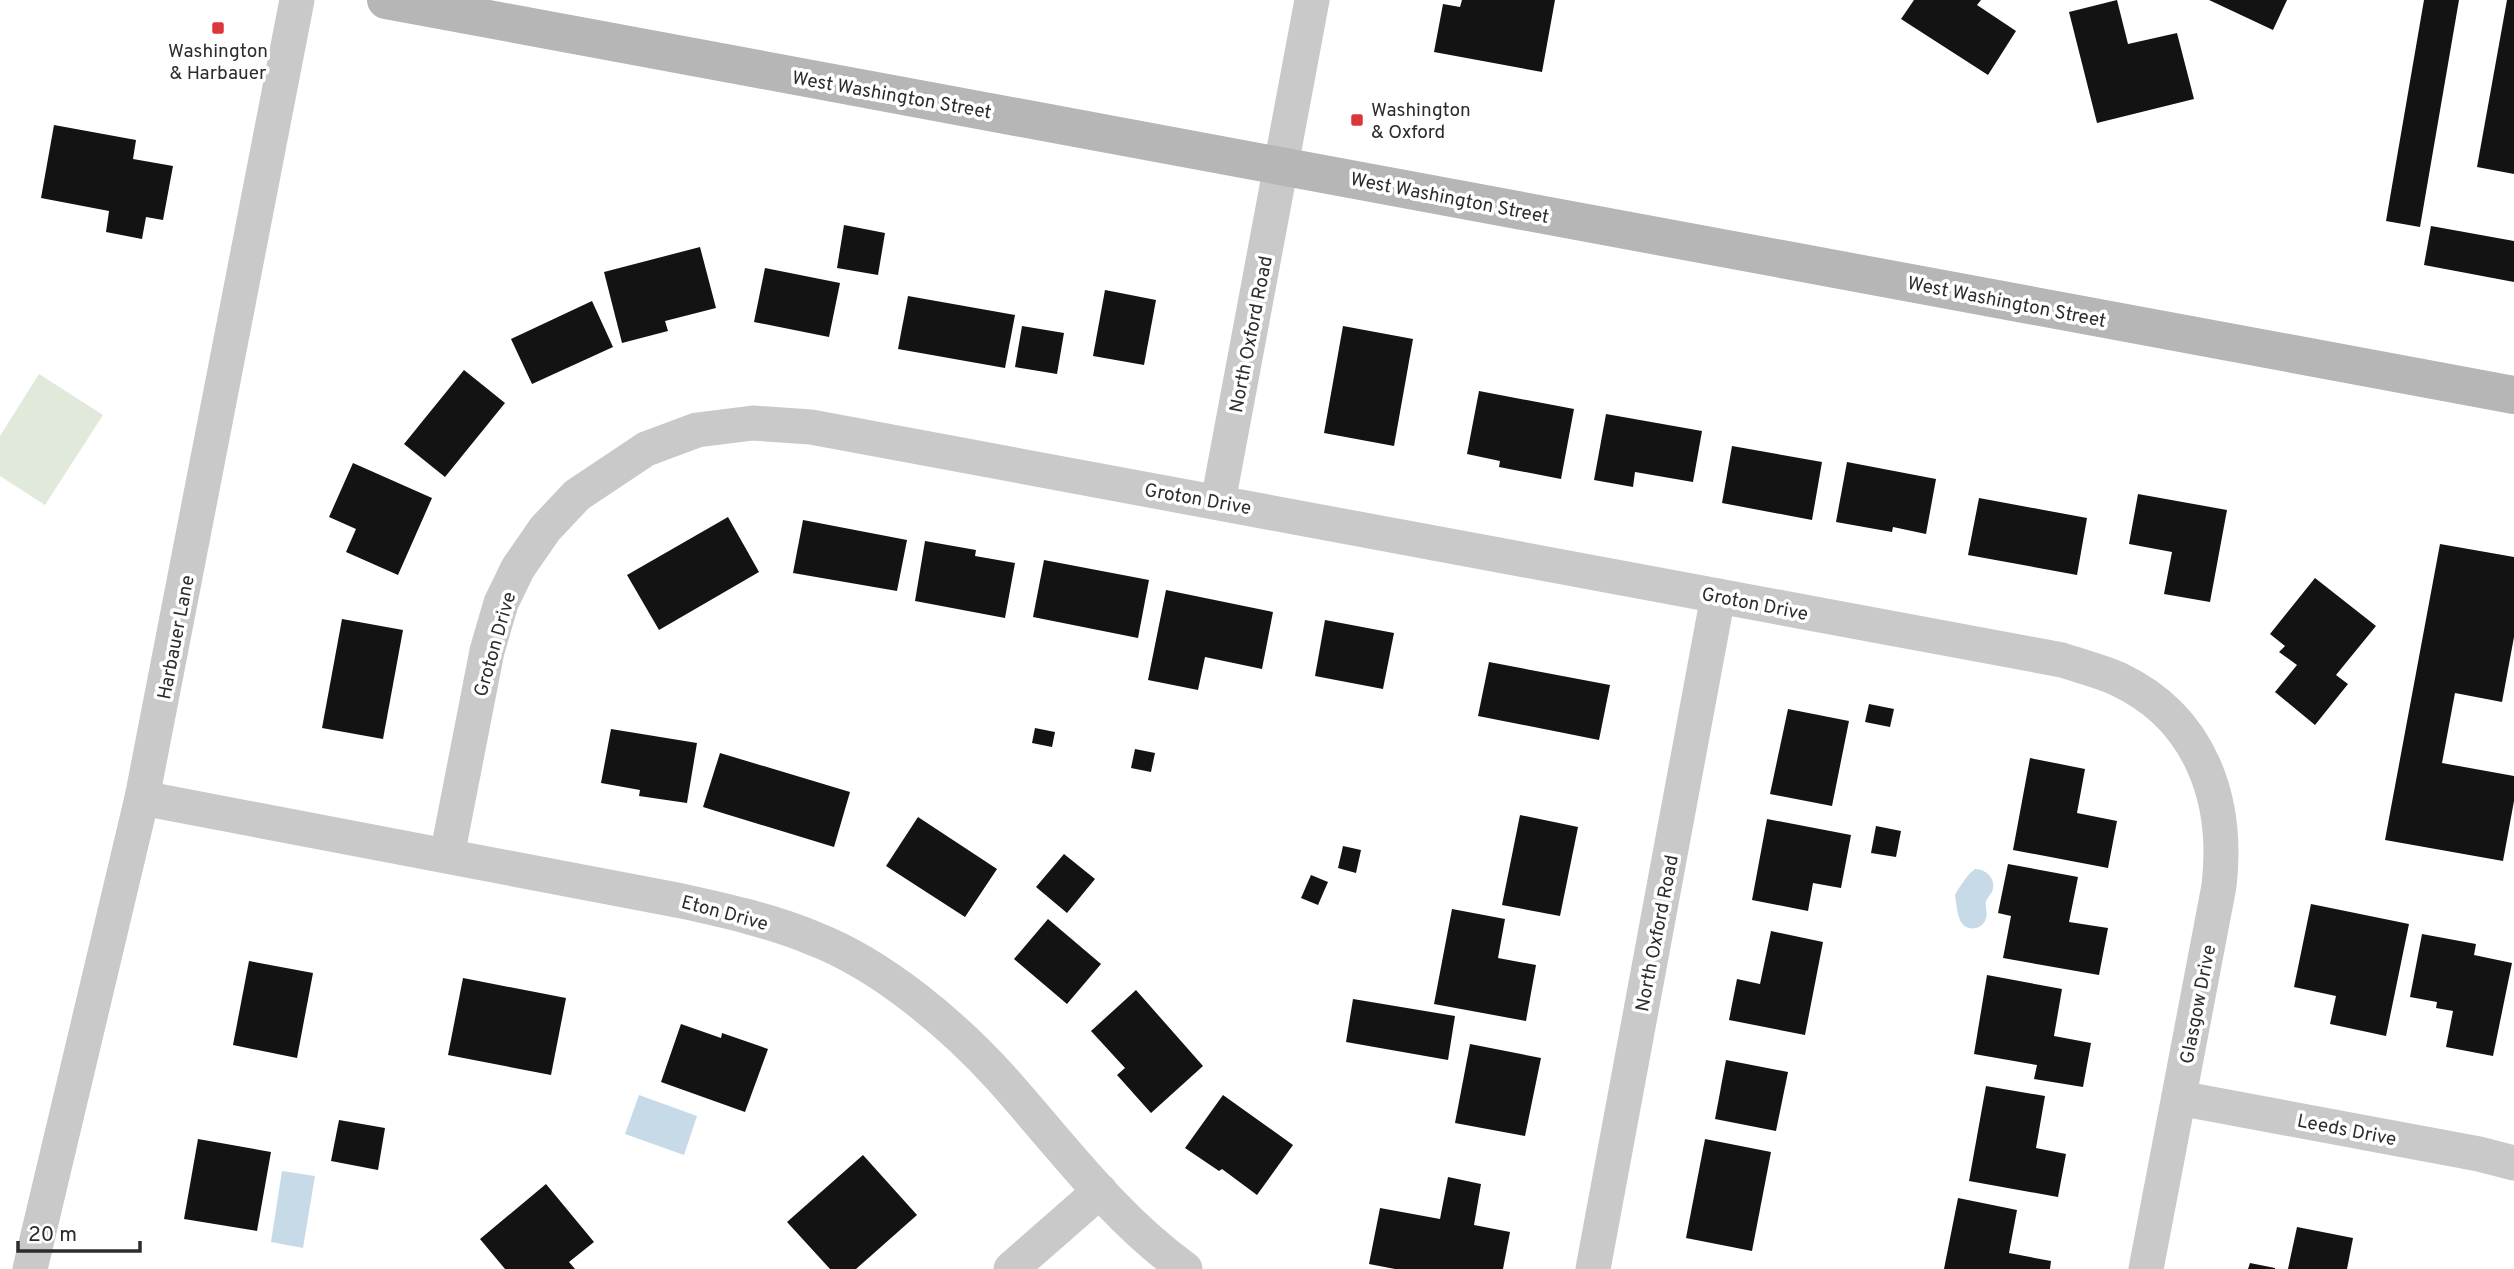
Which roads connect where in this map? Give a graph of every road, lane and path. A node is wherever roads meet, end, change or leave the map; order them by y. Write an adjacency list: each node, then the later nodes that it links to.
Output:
1 (297, 0): 9 (street, Harbauer Lane)
2 (386, 0): 4 (street, West Washington Street)
3 (1312, 0): 4 (street, North Oxford Road)
4 (1282, 165): 5 (street, West Washington Street); 6 (street, North Oxford Road)
5 (2514, 396)
6 (1218, 502): 7 (street, Groton Drive); 10 (street, Groton Drive)
7 (1718, 596): 8 (street, Groton Drive); 17 (street, North Oxford Road)
8 (2191, 742): 11 (street, Glasgow Drive)
9 (142, 798): 10 (street, Eton Drive); 14 (street, Harbauer Lane)
10 (447, 856): 13 (street, Eton Drive)
11 (2179, 1098): 12 (street, Leeds Drive); 18 (street, Glasgow Drive)
12 (2514, 1163)
13 (1100, 1191): 15 (street); 16 (street, Eton Drive)
14 (30, 1269)
15 (1011, 1269)
16 (1185, 1269)
17 (1593, 1269)
18 (2146, 1269)

